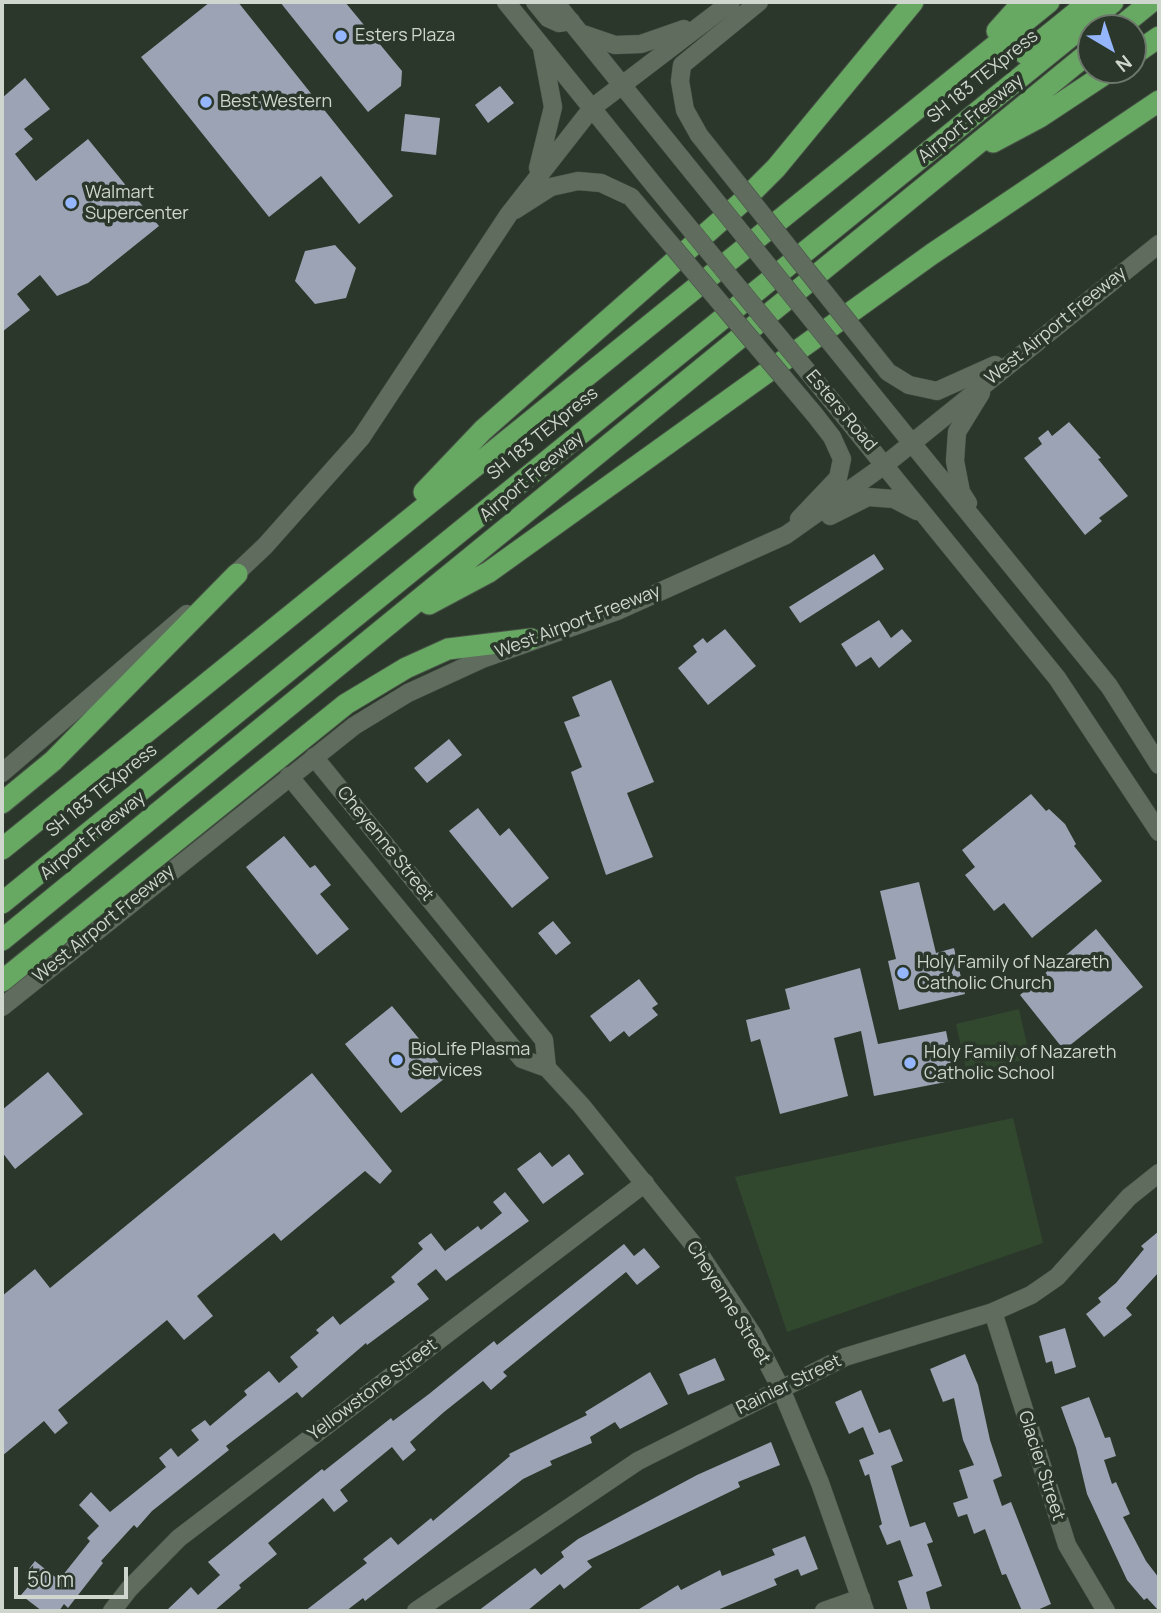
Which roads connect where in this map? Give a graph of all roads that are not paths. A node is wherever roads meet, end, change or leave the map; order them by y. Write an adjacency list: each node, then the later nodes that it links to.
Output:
1 (506, 2): 15 (main road, Esters Road)
2 (535, 2): 14 (main road)
3 (555, 2): 14 (main road, Esters Road)
4 (731, 2): 13 (main road)
5 (759, 2): 26 (main road, bridge)
6 (913, 2): 33 (highway)
7 (1023, 2): 17 (highway)
8 (1049, 2): 17 (highway)
9 (1089, 2): 44 (highway, SH 183 TEXpress)
10 (1113, 2): 45 (highway, SH 183 TEXpress)
11 (1151, 2): 12 (highway)
12 (1136, 14)
13 (707, 20): 14 (main road); 18 (main road)
14 (575, 27): 18 (main road, Esters Road)
15 (541, 45): 21 (main road, Esters Road); 23 (main road)
16 (1077, 62): 22 (highway, Airport Freeway)
17 (953, 81): 33 (highway)
18 (622, 84): 21 (main road); 28 (main road, Esters Road, bridge)
19 (1090, 84): 22 (highway)
20 (1159, 101): 35 (highway)
21 (592, 108): 23 (main road); 29 (main road, Esters Road, bridge)
22 (954, 162): 35 (highway, Airport Freeway)
23 (535, 176): 24 (main road)
24 (509, 214): 32 (main road, bridge); 34 (main road)
25 (1159, 244): 26 (main road, West Airport Freeway)
26 (1030, 347): 27 (main road, West Airport Freeway)
27 (992, 377): 28 (main road, West Airport Freeway); 31 (main road)
28 (912, 443): 29 (main road, West Airport Freeway); 31 (main road, Esters Road)
29 (886, 464): 30 (main road, Esters Road); 32 (main road, West Airport Freeway)
30 (925, 516): 32 (main road); 42 (main road, Esters Road)
31 (984, 530): 38 (main road, Esters Road)
32 (786, 536): 36 (main road, West Airport Freeway)
33 (368, 551): 43 (highway)
34 (237, 574): 39 (main road); 41 (highway)
35 (390, 625): 46 (highway, Airport Freeway)
36 (531, 639): 37 (main road, West Airport Freeway); 47 (highway)
37 (314, 757): 40 (main road, West Airport Freeway); 49 (main road, Cheyenne Street)
38 (1159, 765)
39 (2, 773)
40 (289, 776): 48 (main road, West Airport Freeway); 49 (main road, Cheyenne Street)
41 (2, 803)
42 (1159, 832)
43 (2, 849)
44 (2, 885)
45 (2, 902)
46 (2, 940)
47 (2, 981)
48 (2, 1007)
49 (547, 1068): 51 (main road, Cheyenne Street)
50 (1159, 1173): 52 (main road, Rainier Street)
51 (646, 1183): 53 (main road, Cheyenne Street); 55 (main road, Yellowstone Street)
52 (993, 1312): 53 (main road, Rainier Street); 58 (main road, Glacier Street)
53 (780, 1389): 54 (main road, Cheyenne Street); 56 (main road, Rainier Street)
54 (863, 1604): 57 (main road)
55 (113, 1611)
56 (416, 1611)
57 (824, 1611)
58 (1106, 1611)

